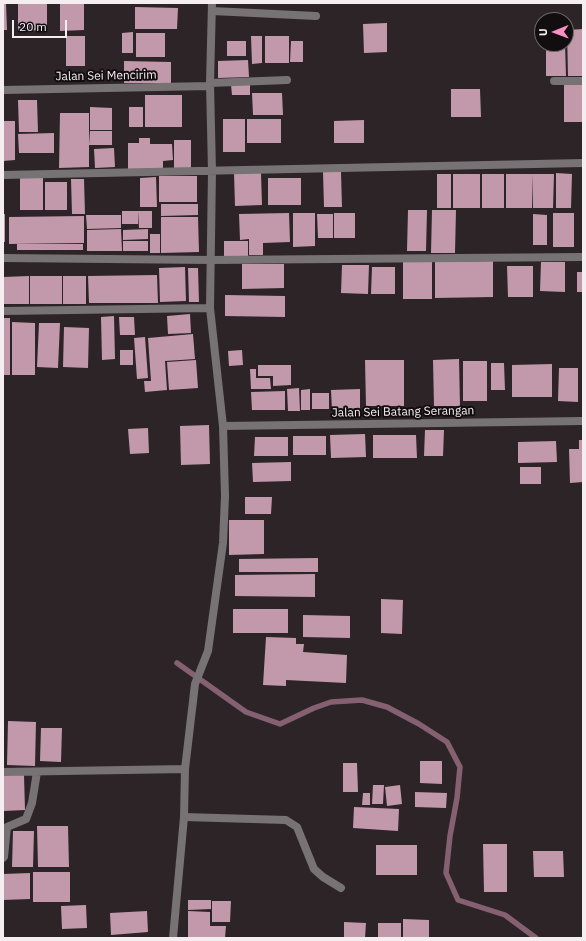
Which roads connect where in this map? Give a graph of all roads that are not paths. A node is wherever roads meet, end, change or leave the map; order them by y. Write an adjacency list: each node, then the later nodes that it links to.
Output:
1 (212, 7): 2 (street); 6 (street)
2 (316, 16)
3 (288, 80): 6 (street, Jalan Sei Mencirim)
4 (554, 81): 5 (street)
5 (583, 81)
6 (210, 84): 7 (street, Jalan Sei Mencirim); 9 (street)
7 (3, 90)
8 (583, 164): 9 (street)
9 (212, 171): 10 (street); 13 (street)
10 (3, 175)
11 (583, 257): 13 (street)
12 (3, 258): 13 (street)
13 (211, 260): 14 (street)
14 (210, 308): 15 (street); 17 (street)
15 (3, 311)
16 (583, 421): 17 (street, Jalan Sei Batang Serangan)
17 (223, 426): 18 (street)
18 (185, 769): 20 (street); 21 (street)
19 (3, 772): 20 (street)
20 (37, 772): 22 (street)
21 (184, 816): 23 (street); 24 (street)
22 (3, 858)
23 (341, 888)
24 (173, 938)

